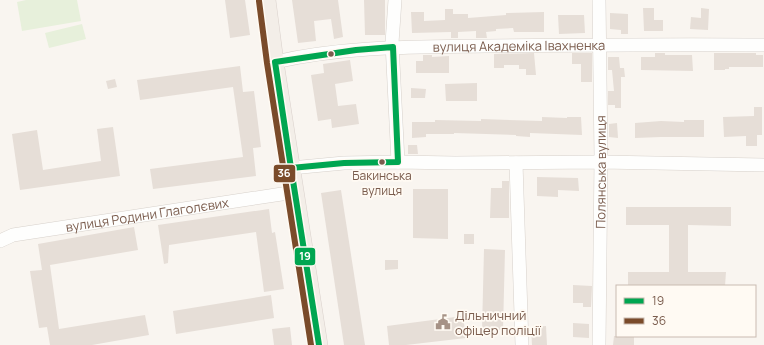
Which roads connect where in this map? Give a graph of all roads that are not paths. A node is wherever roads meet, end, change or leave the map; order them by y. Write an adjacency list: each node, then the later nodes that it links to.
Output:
1 (267, 0): 7 (main road)
2 (395, 0): 6 (street)
3 (599, 0): 4 (street, Полянська вулиця)
4 (600, 44): 5 (street, вулиця Академіка Івахненка); 6 (street, вулиця Академіка Івахненка); 10 (street, Полянська вулиця)
5 (764, 45)
6 (393, 48): 7 (street, вулиця Академіка Івахненка); 8 (street)
7 (275, 62): 12 (main road)
8 (398, 162): 9 (street); 12 (street)
9 (516, 162): 10 (street); 16 (street)
10 (601, 162): 11 (street); 17 (street, Полянська вулиця)
11 (764, 164)
12 (291, 168): 13 (main road)
13 (295, 192): 14 (street, вулиця Родини Глаголєвих); 15 (main road)
14 (0, 241)
15 (319, 345)
16 (522, 345)
17 (599, 345)

